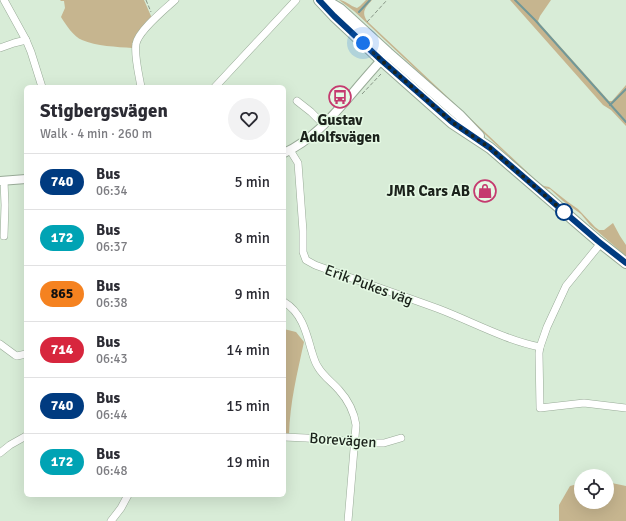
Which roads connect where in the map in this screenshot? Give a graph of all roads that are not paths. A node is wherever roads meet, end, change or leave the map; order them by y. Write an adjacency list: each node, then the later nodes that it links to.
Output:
1 (4, 0): 6 (street)
2 (175, 0): 10 (street)
3 (296, 0): 11 (street)
4 (319, 0): 8 (main road)
5 (325, 0): 8 (main road)
6 (26, 40): 7 (street); 9 (street)
7 (0, 48)
8 (385, 56): 13 (street); 18 (main road)
9 (41, 85)
10 (141, 85)
11 (217, 85)
12 (297, 101): 13 (street)
13 (324, 125): 14 (street)
14 (287, 151): 22 (street, Erik Pukes väg)
15 (24, 180): 16 (street)
16 (2, 181): 17 (street)
17 (4, 236)
18 (601, 243): 19 (main road); 22 (street)
19 (626, 263)
20 (286, 303): 28 (street)
21 (0, 344): 23 (street)
22 (540, 347): 24 (street)
23 (24, 354)
24 (626, 408)
25 (24, 437): 29 (street)
26 (286, 437): 28 (street, Borevägen)
27 (401, 438): 28 (street, Borevägen)
28 (355, 442): 32 (street)
29 (0, 453)
30 (127, 497): 31 (street)
31 (111, 521)
32 (348, 521)

